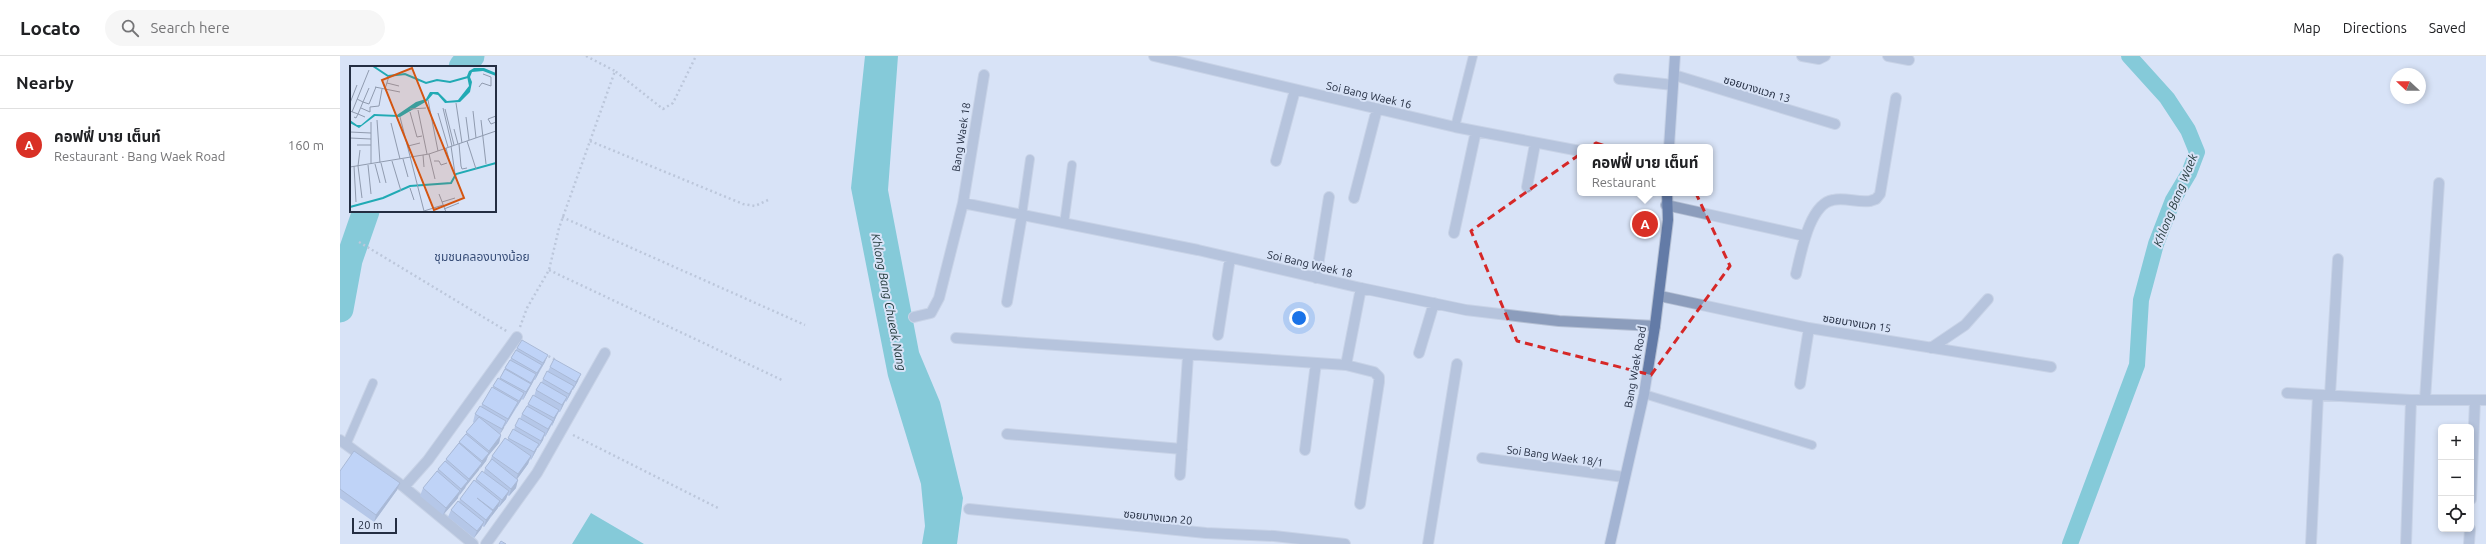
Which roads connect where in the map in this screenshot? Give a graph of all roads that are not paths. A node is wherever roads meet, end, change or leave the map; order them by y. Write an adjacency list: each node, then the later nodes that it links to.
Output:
1 (1154, 56): 11 (street, Soi Bang Waek 16)
2 (1473, 56): 15 (lane)
3 (1675, 56): 10 (main road)
4 (1802, 56): 5 (street)
5 (1825, 56)
6 (1888, 56): 7 (street)
7 (1909, 60)
8 (984, 75): 28 (street, Bang Waek 18)
9 (1619, 79): 10 (street, ซอยบางแวก 13)
10 (1673, 80): 14 (street, ซอยบางแวก 13); 18 (main road)
11 (1295, 90): 13 (street, Soi Bang Waek 16); 21 (street)
12 (1896, 98): 33 (street)
13 (1376, 109): 15 (street, Soi Bang Waek 16); 27 (street)
14 (1835, 124)
15 (1455, 127): 16 (street, Soi Bang Waek 16)
16 (1476, 131): 17 (street, Soi Bang Waek 16); 32 (street)
17 (1535, 144): 19 (street, Soi Bang Waek 16); 24 (street)
18 (1669, 144)
19 (1577, 151)
20 (1030, 159): 30 (lane)
21 (1276, 161)
22 (1072, 165): 31 (lane)
23 (2439, 183): 64 (street)
24 (1527, 187)
25 (1667, 196): 29 (main road, Bang Waek Road)
26 (1329, 198): 37 (street)
27 (1354, 198)
28 (963, 203): 30 (street, Soi Bang Waek 18); 43 (street, Bang Waek 18)
29 (1666, 205): 33 (street); 39 (main road, Bang Waek Road)
30 (1022, 215): 31 (street, Soi Bang Waek 18); 41 (street)
31 (1064, 224): 34 (street, Soi Bang Waek 18)
32 (1454, 233)
33 (1805, 236): 36 (street)
34 (1230, 258): 37 (street, Soi Bang Waek 18); 46 (street)
35 (2338, 259): 62 (street)
36 (1796, 274)
37 (1316, 278): 38 (street, Soi Bang Waek 18)
38 (1361, 288): 42 (street, Soi Bang Waek 18); 55 (street)
39 (1660, 296): 44 (main road, Bang Waek Road); 45 (street, ซอยบางแวก 15)
40 (1988, 299): 49 (street)
41 (1007, 302)
42 (1434, 303): 44 (street, Soi Bang Waek 18); 51 (street)
43 (914, 317)
44 (1655, 326): 60 (main road, Bang Waek Road)
45 (1809, 328): 49 (street, ซอยบางแวก 15); 58 (street)
46 (1218, 335)
47 (517, 337): 75 (street)
48 (956, 338): 52 (street)
49 (1932, 348): 56 (street, ซอยบางแวก 15)
50 (605, 353): 81 (street)
51 (1420, 353)
52 (1188, 356): 53 (street); 70 (street)
53 (1316, 363): 55 (street); 71 (street)
54 (1457, 364): 83 (street)
55 (1346, 365): 77 (street)
56 (2051, 367)
57 (373, 383): 68 (lane)
58 (1800, 384)
59 (2287, 393): 61 (street)
60 (1644, 394): 69 (lane); 74 (main road, Bang Waek Road)
61 (2318, 395): 62 (street); 85 (street)
62 (2330, 395): 63 (street)
63 (2411, 400): 64 (street); 86 (street)
64 (2425, 400): 65 (street)
65 (2475, 400): 66 (street); 76 (street)
66 (2486, 400)
67 (1007, 434): 70 (street)
68 (343, 442): 75 (street)
69 (1812, 445)
70 (1182, 449): 73 (street)
71 (1305, 450)
72 (1482, 458): 74 (street, Soi Bang Waek 18/1)
73 (1180, 475)
74 (1624, 477): 84 (main road, Bang Waek Road)
75 (404, 487): 80 (street)
76 (2471, 496)
77 (1360, 504)
78 (969, 510): 82 (street, ซอยบางแวก 20)
79 (2470, 532): 87 (street)
80 (473, 544)
81 (486, 544)
82 (1345, 544)
83 (1428, 544)
84 (1610, 544)
85 (2311, 544)
86 (2406, 544)
87 (2469, 544)

